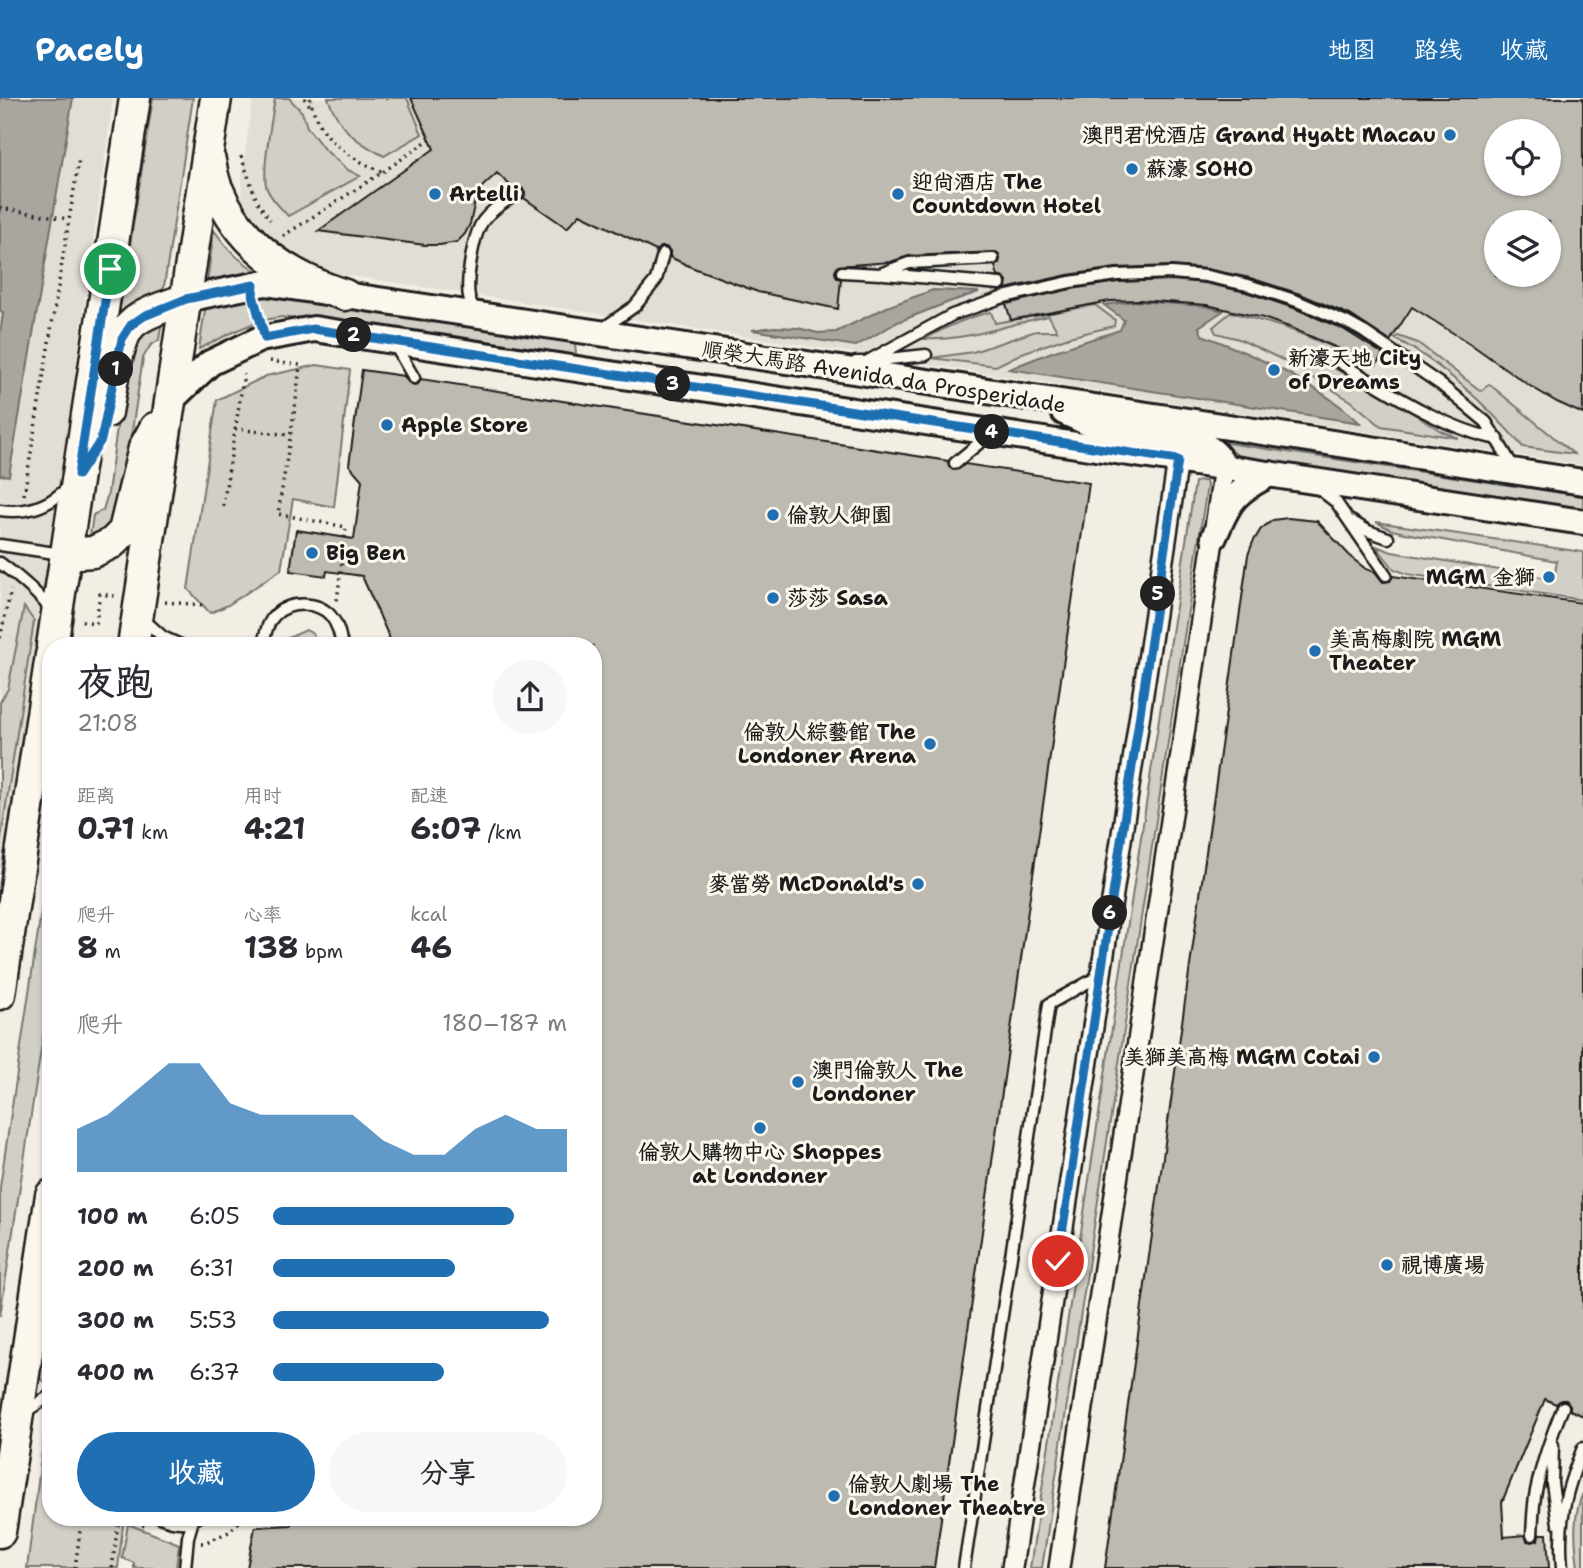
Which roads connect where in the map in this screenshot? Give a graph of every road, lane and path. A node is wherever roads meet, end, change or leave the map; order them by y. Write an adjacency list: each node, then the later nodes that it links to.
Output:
1 (135, 98): 47 (main road)
2 (216, 98): 7 (main road)
3 (304, 98): 5 (path)
4 (310, 98): 5 (path)
5 (312, 108): 10 (path)
6 (430, 139): 10 (path)
7 (208, 151): 22 (main road); 23 (main road)
8 (241, 156): 14 (path)
9 (79, 159): 13 (path)
10 (383, 172): 15 (path)
11 (518, 194): 20 (lane)
12 (0, 208): 13 (path)
13 (68, 219): 52 (path)
14 (275, 228)
15 (281, 237)
16 (663, 254): 26 (lane)
17 (993, 259): 19 (lane)
18 (842, 272): 19 (lane)
19 (880, 274): 21 (lane)
20 (469, 281): 24 (lane); 25 (lane)
21 (1000, 284)
22 (345, 295): 23 (street, 順榮大馬路 Avenida da Prosperidade); 24 (street, 順榮大馬路 Avenida da Prosperidade)
23 (186, 299): 38 (main road); 47 (main road)
24 (450, 311): 25 (street, 順榮大馬路 Avenida da Prosperidade)
25 (478, 315): 26 (street, 順榮大馬路 Avenida da Prosperidade)
26 (596, 333): 32 (street, 順榮大馬路 Avenida da Prosperidade); 35 (street)
27 (392, 341): 28 (street, 順榮大馬路 Avenida da Prosperidade); 35 (street, 順榮大馬路 Avenida da Prosperidade); 36 (lane)
28 (267, 350): 33 (path); 38 (street, 順榮大馬路 Avenida da Prosperidade); 41 (path)
29 (926, 355): 30 (lane)
30 (866, 362): 32 (lane); 42 (lane)
31 (1339, 362): 42 (lane)
32 (807, 365): 37 (street, 順榮大馬路 Avenida da Prosperidade)
33 (261, 366)
34 (252, 370): 39 (path)
35 (590, 371): 40 (street, 順榮大馬路 Avenida da Prosperidade)
36 (414, 378)
37 (1038, 400): 45 (street); 46 (street, 順榮大馬路 Avenida da Prosperidade)
38 (170, 401): 58 (main road); 62 (main road)
39 (235, 429): 41 (path); 50 (path)
40 (992, 432): 43 (street, 順榮大馬路 Avenida da Prosperidade); 44 (lane)
41 (291, 435): 63 (path)
42 (1498, 439): 46 (lane)
43 (1178, 460): 45 (street, 順榮大馬路 Avenida da Prosperidade); 72 (street)
44 (955, 463)
45 (1224, 467): 48 (street, 順榮大馬路 Avenida da Prosperidade); 55 (street)
46 (1516, 472): 49 (street, 順榮大馬路 Avenida da Prosperidade)
47 (78, 475): 52 (lane); 58 (main road)
48 (1282, 476): 53 (lane); 54 (street, 順榮大馬路 Avenida da Prosperidade); 55 (street)
49 (1583, 482)
50 (223, 506)
51 (0, 510): 52 (lane)
52 (21, 512)
53 (1349, 520): 56 (lane); 61 (lane)
54 (1583, 522)
55 (1214, 537): 91 (street)
56 (1388, 538)
57 (0, 545): 58 (lane)
58 (66, 554): 64 (main road)
59 (0, 563): 60 (lane)
60 (13, 572): 64 (lane); 69 (path)
61 (1386, 575)
62 (138, 614): 65 (main road); 66 (lane)
63 (335, 622): 67 (lane); 68 (lane)
64 (54, 631)
65 (134, 637)
66 (163, 637)
67 (264, 637)
68 (340, 637)
69 (0, 638)
70 (42, 710): 71 (main road)
71 (4, 943): 73 (main road)
72 (1101, 975): 89 (lane); 90 (street)
73 (0, 994)
74 (42, 1294): 77 (main road)
75 (42, 1400): 77 (lane)
76 (1563, 1407): 78 (lane)
77 (17, 1419): 83 (main road)
78 (1555, 1426): 84 (lane); 85 (lane)
79 (1583, 1448): 85 (lane)
80 (81, 1526): 86 (path)
81 (117, 1526): 87 (path)
82 (192, 1526): 88 (lane)
83 (0, 1532)
84 (1532, 1535)
85 (1560, 1535): 92 (lane)
86 (75, 1568)
87 (112, 1568)
88 (185, 1568)
89 (964, 1568)
90 (1012, 1568)
91 (1059, 1568)
92 (1562, 1568)

